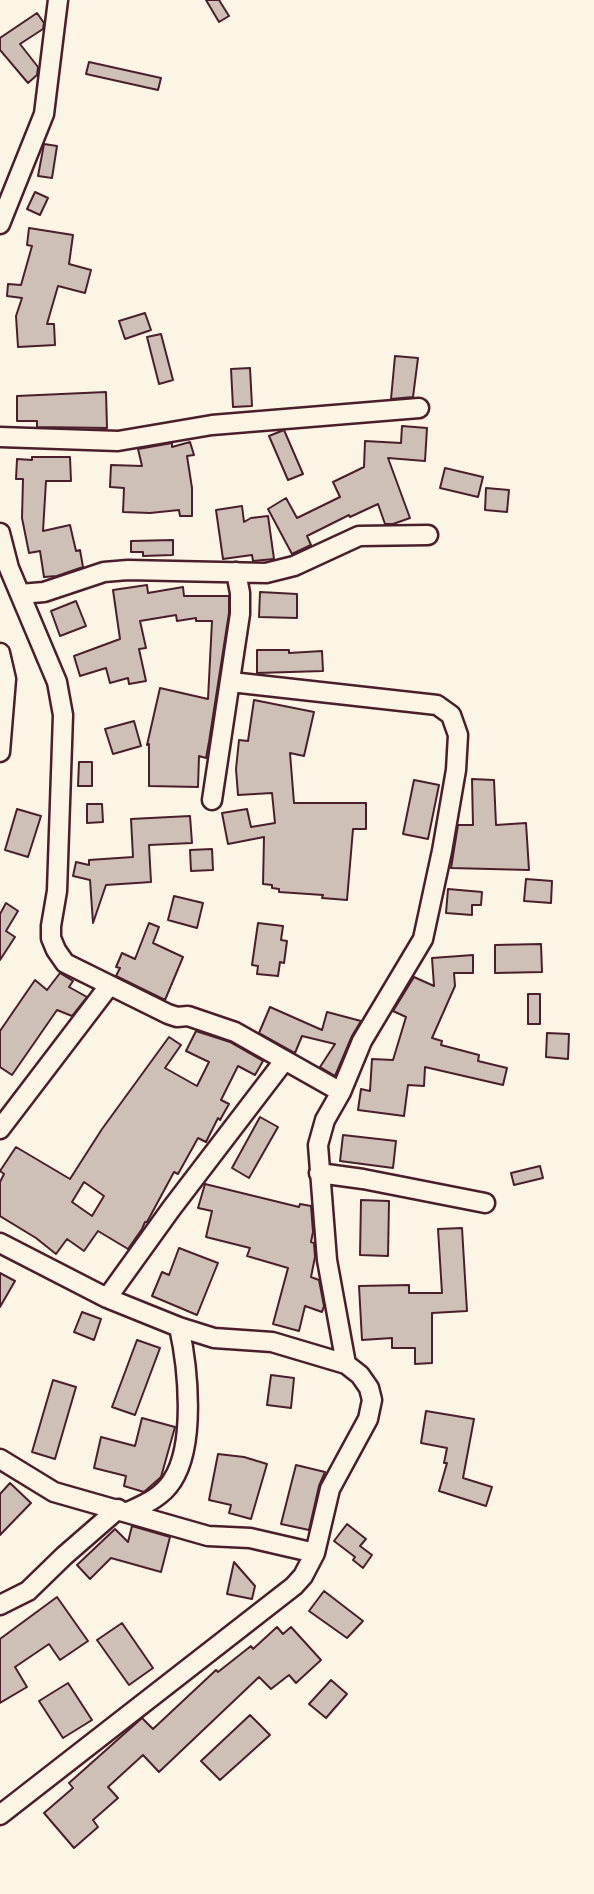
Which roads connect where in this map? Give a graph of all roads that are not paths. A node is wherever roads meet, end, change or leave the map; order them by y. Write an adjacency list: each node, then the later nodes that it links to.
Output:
1 (58, 0): 2 (street)
2 (0, 224)
3 (419, 408): 4 (street)
4 (0, 437)
5 (0, 533): 8 (street)
6 (428, 535): 7 (street)
7 (236, 572): 8 (street); 10 (street)
8 (19, 594): 13 (street)
9 (0, 653): 11 (street)
10 (231, 682): 12 (street); 15 (street)
11 (0, 752)
12 (212, 800)
13 (109, 986): 14 (street); 16 (street)
14 (284, 1062): 15 (street); 20 (street)
15 (341, 1092): 17 (street)
16 (0, 1129)
17 (319, 1173): 18 (street); 22 (street)
18 (485, 1203)
19 (0, 1243): 20 (street)
20 (107, 1298): 21 (street)
21 (179, 1326): 22 (street); 24 (street)
22 (346, 1364): 25 (street)
23 (0, 1459): 24 (street)
24 (123, 1511): 25 (street); 26 (street)
25 (315, 1552): 27 (street)
26 (0, 1605)
27 (0, 1815)

